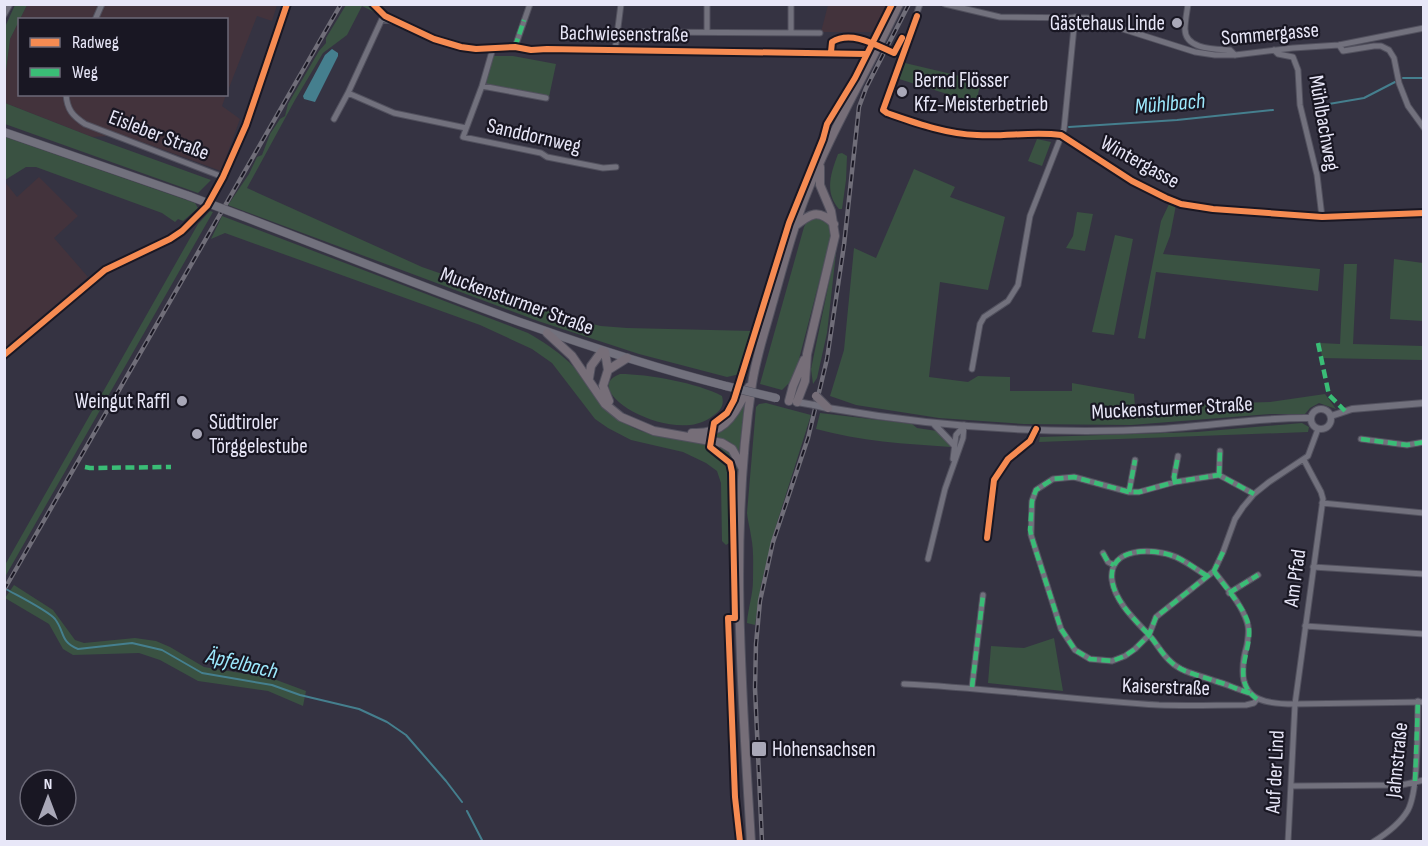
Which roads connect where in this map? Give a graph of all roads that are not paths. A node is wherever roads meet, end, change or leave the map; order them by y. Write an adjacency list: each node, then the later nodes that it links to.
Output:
1 (10, 4): 12 (street)
2 (102, 4): 14 (street)
3 (287, 4): 38 (street)
4 (530, 4): 21 (street)
5 (621, 4): 24 (street)
6 (707, 4): 17 (street)
7 (791, 4): 18 (street)
8 (899, 4): 26 (main road)
9 (920, 4): 35 (street)
10 (945, 4): 13 (street, Sommergasse)
11 (1188, 4): 25 (street)
12 (4, 15)
13 (1075, 17): 25 (street, Sommergasse); 35 (street)
14 (96, 18)
15 (1424, 28): 20 (street, Sommergasse)
16 (641, 32): 17 (street)
17 (707, 32): 18 (street)
18 (791, 33): 19 (street)
19 (820, 33)
20 (1339, 45): 23 (street, Sommergasse); 33 (street)
21 (515, 47): 22 (street, Bachwiesenstraße); 24 (street, Bachwiesenstraße)
22 (493, 48): 27 (street, Sanddornweg); 28 (street, Bachwiesenstraße)
23 (1274, 50): 25 (street, Sommergasse); 40 (street, Mühlbachweg)
24 (615, 51): 26 (street, Bachwiesenstraße)
25 (1235, 55)
26 (872, 57): 36 (main road)
27 (482, 86): 30 (street, Sanddornweg); 32 (street, Sanddornweg)
28 (348, 93): 31 (street); 32 (street)
29 (66, 96): 38 (street, Eisleber Straße)
30 (546, 98)
31 (334, 119)
32 (466, 128): 37 (street, Sanddornweg)
33 (1424, 128)
34 (4, 132): 43 (main road, Muckensturmer Straße, bridge)
35 (1061, 135): 40 (street, Wintergasse); 48 (street)
36 (819, 161): 41 (main road); 42 (main road)
37 (616, 167)
38 (223, 177): 46 (street)
39 (1424, 213): 40 (street, Wintergasse)
40 (1322, 217)
41 (834, 224): 42 (main road); 45 (main road)
42 (794, 227): 51 (main road)
43 (547, 333): 44 (main road, Muckensturmer Straße); 50 (main road)
44 (604, 351): 47 (main road, Muckensturmer Straße); 49 (main road); 50 (main road)
45 (807, 354): 52 (main road); 53 (main road)
46 (4, 355)
47 (627, 358): 49 (main road); 53 (main road, Muckensturmer Straße, bridge)
48 (972, 369)
49 (608, 370): 51 (main road)
50 (589, 378): 71 (main road)
51 (752, 381): 71 (main road)
52 (805, 381): 53 (main road); 54 (main road)
53 (793, 401): 54 (street, Muckensturmer Straße)
54 (815, 401): 56 (main road, bridge)
55 (1424, 404): 57 (street)
56 (828, 408): 59 (street, Muckensturmer Straße)
57 (1330, 416): 58 (street); 62 (street)
58 (1311, 418): 61 (street, Muckensturmer Straße); 62 (street)
59 (933, 423): 60 (street, Muckensturmer Straße); 65 (street)
60 (964, 425): 61 (street, Muckensturmer Straße); 65 (street); 70 (street)
61 (1036, 429): 78 (street)
62 (1318, 429): 69 (street)
63 (1361, 439): 64 (street)
64 (1424, 442)
65 (954, 445): 70 (street)
66 (1220, 451): 72 (street)
67 (1178, 456): 73 (street)
68 (1135, 460): 74 (street)
69 (1304, 460): 75 (street); 76 (street, Am Pfad)
70 (952, 463): 80 (street)
71 (742, 467): 101 (main road)
72 (1219, 475): 73 (street); 75 (street)
73 (1176, 482): 74 (street)
74 (1129, 492): 91 (street)
75 (1254, 494): 83 (street)
76 (1322, 503): 77 (street); 82 (street, Am Pfad)
77 (1424, 513)
78 (987, 538)
79 (1103, 553): 81 (street)
80 (928, 559)
81 (1114, 565): 86 (street); 91 (street)
82 (1313, 567): 84 (street); 89 (street, Am Pfad)
83 (1214, 571): 86 (street); 87 (street)
84 (1424, 574)
85 (1258, 575): 87 (street)
86 (1207, 576): 91 (street)
87 (1229, 593): 94 (street)
88 (983, 595): 93 (street)
89 (1305, 626): 90 (street); 97 (street, Am Pfad)
90 (1424, 634)
91 (1149, 635): 94 (street)
92 (904, 684): 93 (street, Kaiserstraße)
93 (972, 687): 95 (street, Kaiserstraße)
94 (1250, 693): 95 (street)
95 (1257, 699): 97 (street, Kaiserstraße)
96 (1421, 701): 97 (street, Kaiserstraße); 99 (street, Jahnstraße)
97 (1295, 704): 100 (street, Auf der Lind)
98 (1424, 780): 99 (street)
99 (1415, 781): 100 (street); 103 (street, Jahnstraße)
100 (1291, 786): 102 (street, Auf der Lind)
101 (751, 842)
102 (1288, 842)
103 (1373, 842)

